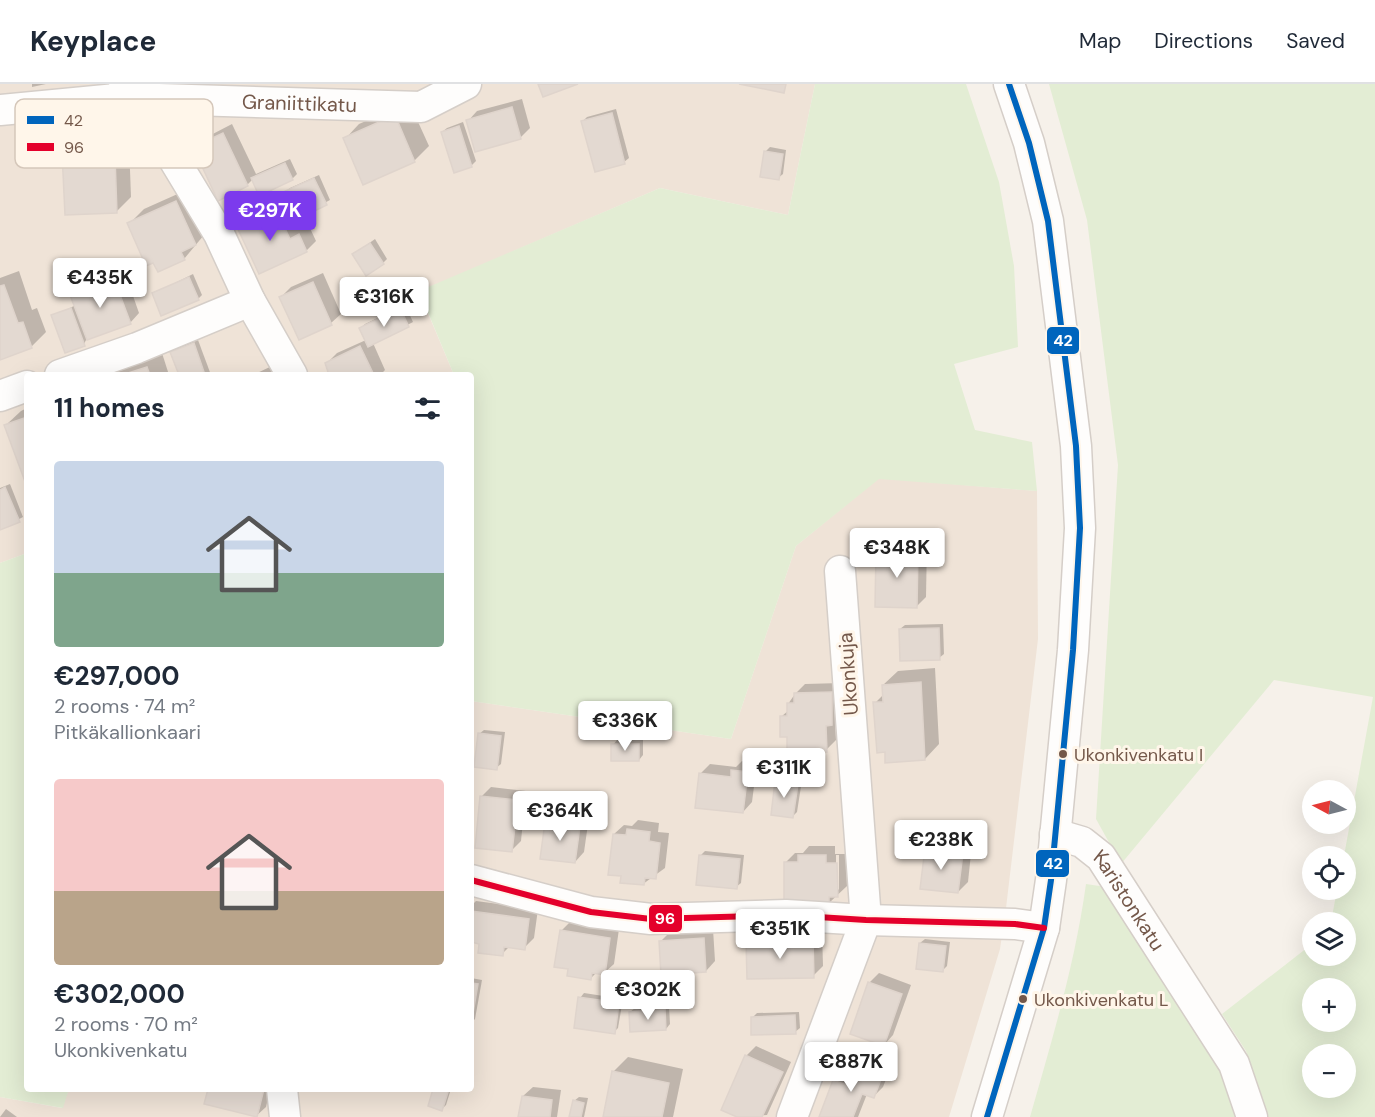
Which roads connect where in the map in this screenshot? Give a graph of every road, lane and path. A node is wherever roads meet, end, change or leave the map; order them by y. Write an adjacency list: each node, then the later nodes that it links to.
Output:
1 (466, 84): 3 (street, Graniittikatu)
2 (1009, 84): 14 (street)
3 (125, 91): 4 (street, Graniittikatu)
4 (72, 99)
5 (15, 108): 6 (street, Graniittikatu)
6 (0, 110)
7 (179, 168): 8 (street)
8 (250, 302): 9 (street); 10 (street)
9 (69, 372)
10 (290, 372)
11 (24, 388): 12 (street)
12 (0, 396)
13 (840, 571): 16 (street, Ukonkuja)
14 (1055, 834): 17 (street); 22 (street, Karistonkatu)
15 (474, 881): 16 (street)
16 (866, 921): 17 (street); 20 (street)
17 (1044, 927): 21 (street)
18 (282, 1092): 19 (street)
19 (285, 1117)
20 (792, 1117)
21 (987, 1117)
22 (1252, 1117)

